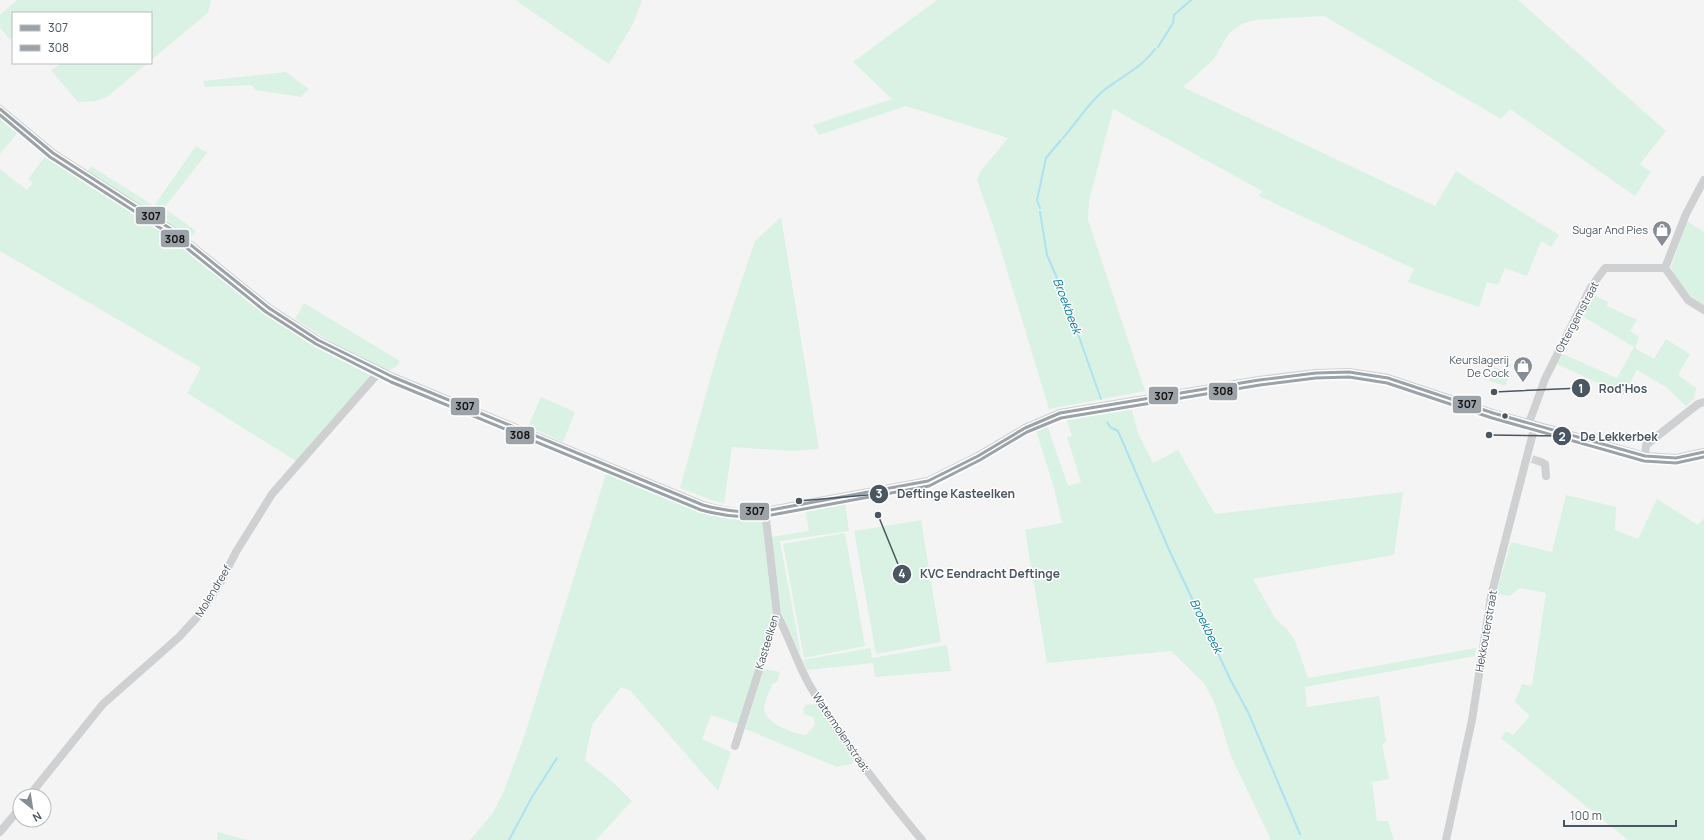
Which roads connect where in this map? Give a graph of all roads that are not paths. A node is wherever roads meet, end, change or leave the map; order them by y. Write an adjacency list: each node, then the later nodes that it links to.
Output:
1 (0, 109): 5 (street)
2 (1704, 180): 3 (street)
3 (1665, 268): 4 (street); 7 (street, Ottergemstraat)
4 (1704, 310)
5 (380, 371): 12 (street); 15 (street, Molendreef)
6 (1704, 402): 9 (street)
7 (1532, 424): 9 (street); 12 (street); 19 (street, Hekkouterstraat)
8 (1704, 452): 9 (street)
9 (1645, 456)
10 (1541, 462): 11 (street)
11 (1546, 476)
12 (765, 511): 13 (street, Kasteelken)
13 (777, 614): 14 (street, Kasteelken); 18 (street, Watermolenstraat)
14 (735, 746)
15 (35, 788)
16 (12, 818): 17 (street)
17 (0, 832)
18 (922, 840)
19 (1446, 840)

